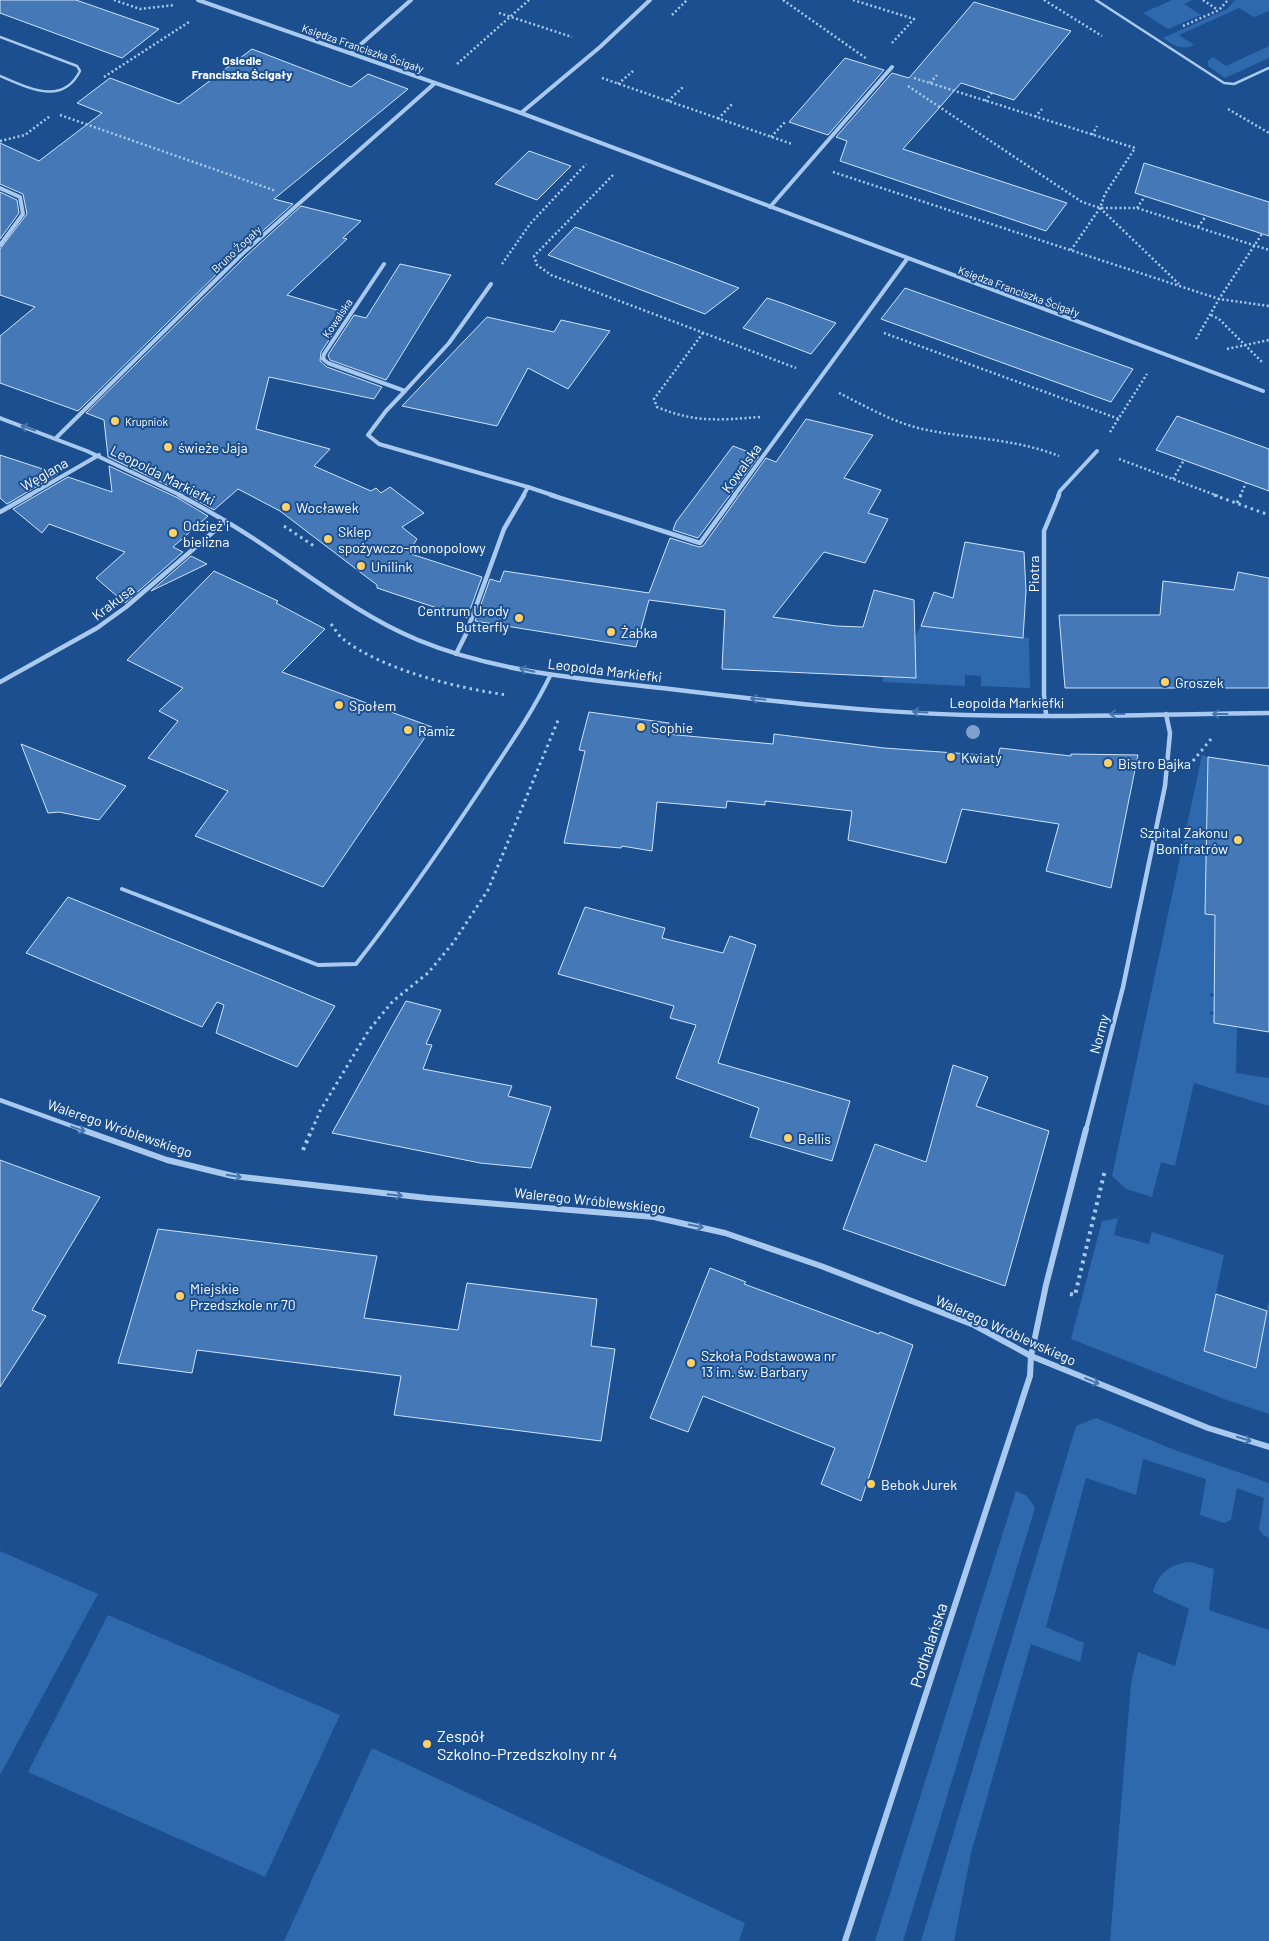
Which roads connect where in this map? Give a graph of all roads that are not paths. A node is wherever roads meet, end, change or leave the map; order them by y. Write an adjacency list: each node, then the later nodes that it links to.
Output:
1 (198, 0): 6 (street, Księdza Franciszka Ścigały)
2 (412, 0): 6 (street)
3 (650, 0): 11 (street)
4 (1096, 0): 8 (lane)
5 (0, 37): 9 (lane)
6 (351, 53): 10 (street, Księdza Franciszka Ścigały)
7 (892, 67): 13 (street)
8 (1269, 68)
9 (0, 76)
10 (435, 83): 11 (street, Księdza Franciszka Ścigały); 21 (street, Bruno Żogały)
11 (521, 113): 13 (street, Księdza Franciszka Ścigały)
12 (0, 188): 14 (street)
13 (770, 207): 15 (street, Księdza Franciszka Ścigały)
14 (0, 245)
15 (907, 260): 19 (street, Księdza Franciszka Ścigały); 24 (street, Kowalska)
16 (384, 264): 18 (street, Kowalska)
17 (491, 284): 18 (street, Kowalska)
18 (406, 391): 24 (street, Kowalska)
19 (1263, 391)
20 (0, 418): 21 (street, Leopolda Markiefki, one-way to 20)
21 (57, 438): 23 (street, Leopolda Markiefki)
22 (1097, 451): 31 (street, Piotra)
23 (99, 456): 25 (street, Węglana); 26 (street, Leopolda Markiefki)
24 (528, 487): 27 (street)
25 (0, 512)
26 (226, 521): 27 (street, Leopolda Markiefki); 29 (street, Krakusa)
27 (456, 654): 28 (street, Leopolda Markiefki, one-way to 27)
28 (550, 676): 31 (street, Leopolda Markiefki, one-way to 28); 33 (lane)
29 (0, 682)
30 (1269, 713): 32 (street, Leopolda Markiefki, one-way to 32)
31 (1046, 714): 32 (street, Leopolda Markiefki, one-way to 31)
32 (1166, 714): 35 (street, Normy)
33 (122, 889)
34 (0, 1100): 35 (street, Walerego Wróblewskiego, one-way to 35)
35 (1031, 1356): 36 (street, Walerego Wróblewskiego, one-way to 36); 37 (street, Podhalańska)
36 (1269, 1447)
37 (845, 1941)

